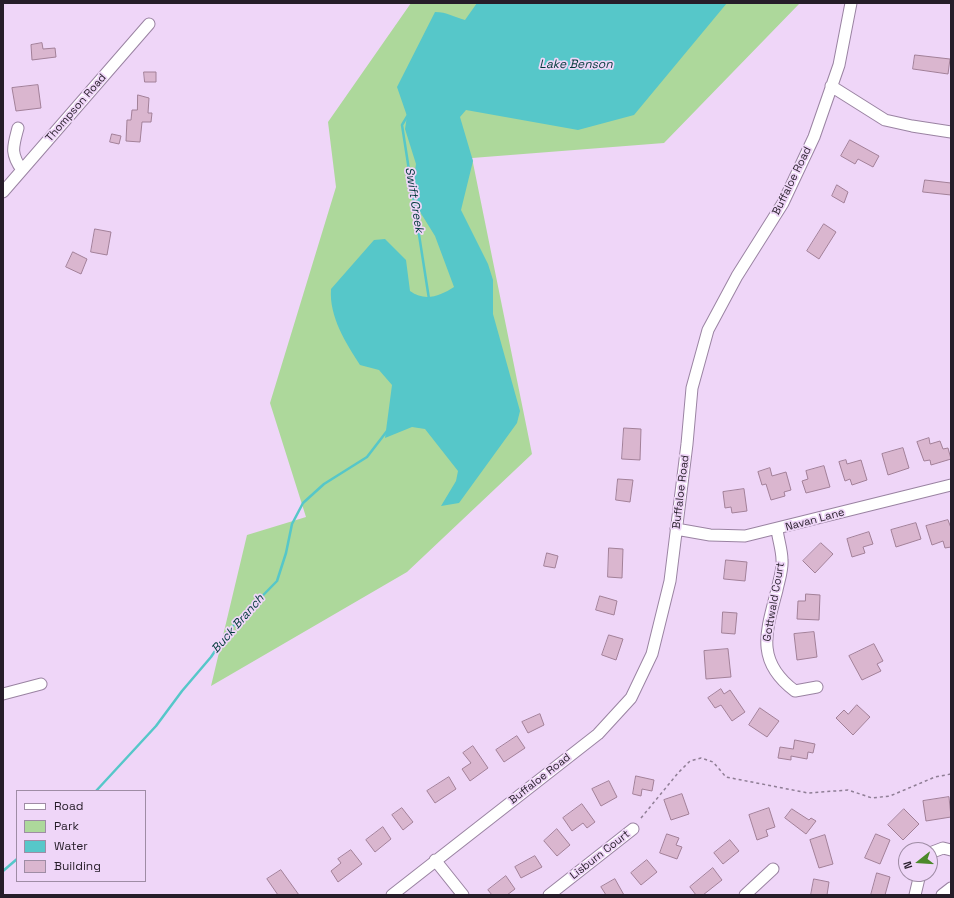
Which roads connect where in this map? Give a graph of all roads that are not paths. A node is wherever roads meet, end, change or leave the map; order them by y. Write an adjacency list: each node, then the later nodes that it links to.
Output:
1 (851, 3): 3 (street, Buffaloe Road)
2 (149, 24): 6 (street, Thompson Road)
3 (831, 86): 5 (street); 9 (street, Buffaloe Road)
4 (18, 128): 6 (street)
5 (951, 132)
6 (22, 170): 7 (street, Thompson Road)
7 (3, 192)
8 (951, 485): 10 (street, Navan Lane)
9 (676, 529): 10 (street, Navan Lane); 17 (street, Buffaloe Road)
10 (777, 530): 12 (street, Gottwald Court)
11 (41, 684): 13 (street)
12 (817, 687)
13 (3, 694)
14 (633, 829): 23 (street, Lisburn Court)
15 (938, 850): 16 (street)
16 (951, 850)
17 (434, 860): 21 (street, Buffaloe Road); 22 (street)
18 (773, 869): 24 (street)
19 (918, 882): 25 (street)
20 (951, 888): 26 (street)
21 (392, 895)
22 (463, 895)
23 (548, 895)
24 (746, 895)
25 (915, 895)
26 (942, 895)

